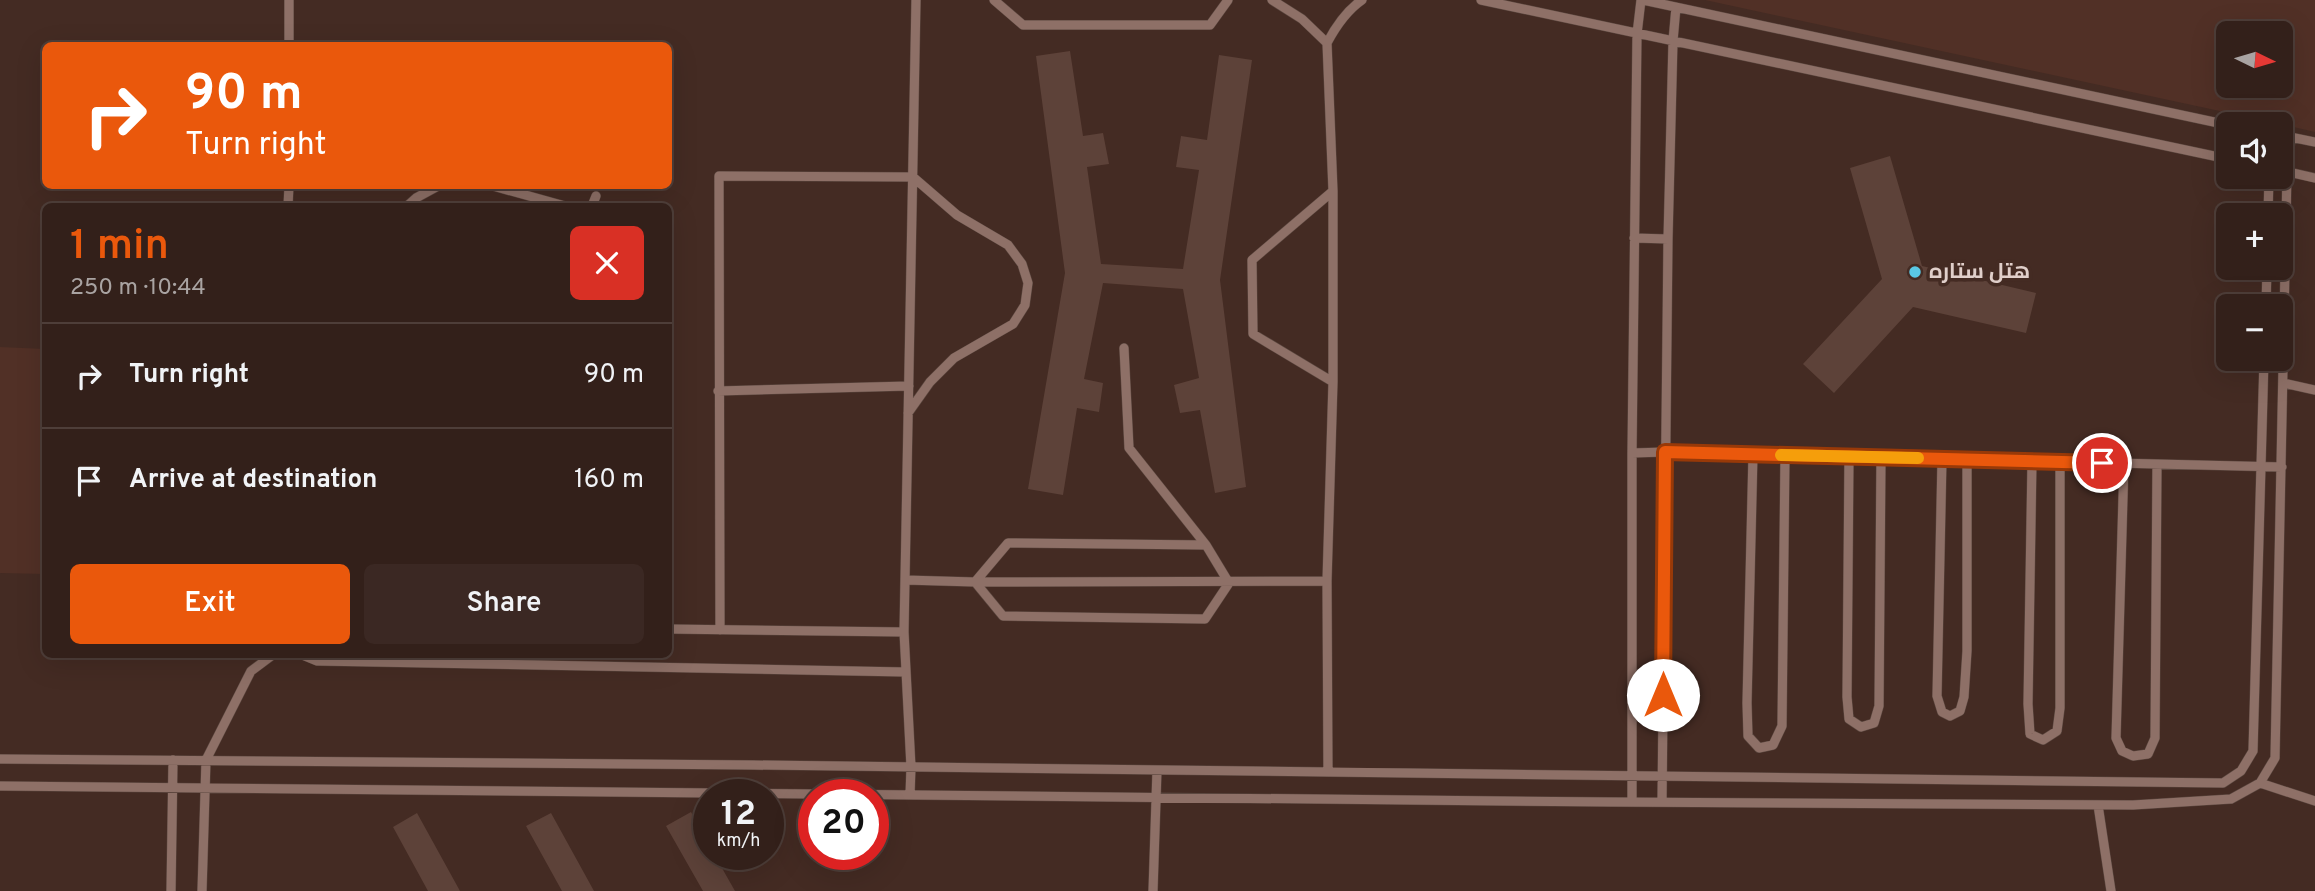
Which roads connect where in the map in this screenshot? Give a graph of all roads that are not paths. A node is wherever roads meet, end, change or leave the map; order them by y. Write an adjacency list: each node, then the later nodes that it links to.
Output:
1 (289, 0): 12 (lane)
2 (916, 0): 19 (lane)
3 (994, 0): 4 (lane)
4 (1228, 0)
5 (1272, 0): 13 (lane)
6 (1363, 0): 13 (lane)
7 (1481, 0): 10 (lane)
8 (1642, 0): 9 (lane); 10 (lane)
9 (1676, 7): 11 (lane); 14 (lane)
10 (1637, 34): 11 (lane); 29 (lane)
11 (1672, 41): 17 (lane); 30 (lane)
12 (289, 42)
13 (1327, 43): 24 (lane)
14 (2216, 122)
15 (2293, 138): 16 (lane)
16 (2315, 142)
17 (2216, 156)
18 (2293, 173): 20 (lane)
19 (913, 177): 35 (lane); 37 (lane); 38 (lane)
20 (2315, 178)
21 (432, 189): 26 (lane)
22 (504, 189): 27 (lane)
23 (2284, 189): 34 (lane)
24 (1333, 191): 33 (lane); 33 (lane)
25 (596, 196): 28 (lane)
26 (410, 203)
27 (554, 203)
28 (593, 203)
29 (1634, 238): 30 (lane); 40 (lane)
30 (1668, 239): 39 (lane)
31 (1124, 348): 53 (lane)
32 (2264, 371): 52 (lane)
33 (1333, 382): 55 (lane)
34 (2283, 383): 36 (lane); 51 (lane)
35 (909, 386): 37 (lane); 38 (lane)
36 (2315, 390)
37 (718, 391): 59 (lane)
38 (908, 413): 54 (lane)
39 (1665, 452): 40 (lane); 41 (lane); 71 (lane)
40 (1632, 453): 70 (lane)
41 (1753, 454): 42 (lane); 42 (lane)
42 (1785, 455): 43 (lane)
43 (1849, 456): 44 (lane); 44 (lane)
44 (1881, 457): 45 (lane)
45 (1942, 458): 46 (lane); 46 (lane)
46 (1967, 459): 47 (lane)
47 (2032, 461): 48 (lane); 48 (lane)
48 (2060, 461): 49 (lane)
49 (2124, 463): 50 (lane); 50 (lane)
50 (2157, 464): 52 (lane)
51 (2282, 467): 52 (lane); 72 (lane)
52 (2262, 468): 71 (lane)
53 (1206, 545): 56 (lane); 57 (lane)
54 (905, 580): 56 (lane); 60 (lane)
55 (1327, 581): 57 (lane); 69 (lane)
56 (975, 582): 57 (lane); 57 (lane)
57 (1229, 583)
58 (672, 629): 59 (lane)
59 (720, 630): 60 (lane)
60 (904, 632): 63 (lane)
61 (269, 658): 66 (lane)
62 (308, 658): 63 (lane)
63 (905, 672): 67 (lane)
64 (0, 758): 65 (lane)
65 (173, 760): 66 (lane); 74 (lane)
66 (206, 760): 67 (lane); 75 (lane)
67 (911, 767): 68 (lane); 76 (lane)
68 (1157, 770): 69 (lane); 77 (lane)
69 (1328, 772): 70 (lane)
70 (1633, 776): 71 (lane); 79 (lane)
71 (1662, 776): 80 (lane)
72 (2260, 783): 78 (lane); 81 (lane)
73 (0, 786): 74 (lane)
74 (172, 788): 75 (lane); 82 (lane)
75 (204, 788): 76 (lane); 83 (lane)
76 (910, 795): 77 (lane)
77 (1157, 797): 79 (lane); 84 (lane)
78 (2315, 801)
79 (1632, 802): 80 (lane)
80 (1662, 802): 81 (lane)
81 (2098, 805): 85 (lane)
82 (170, 891)
83 (202, 891)
84 (1153, 891)
85 (2111, 891)

